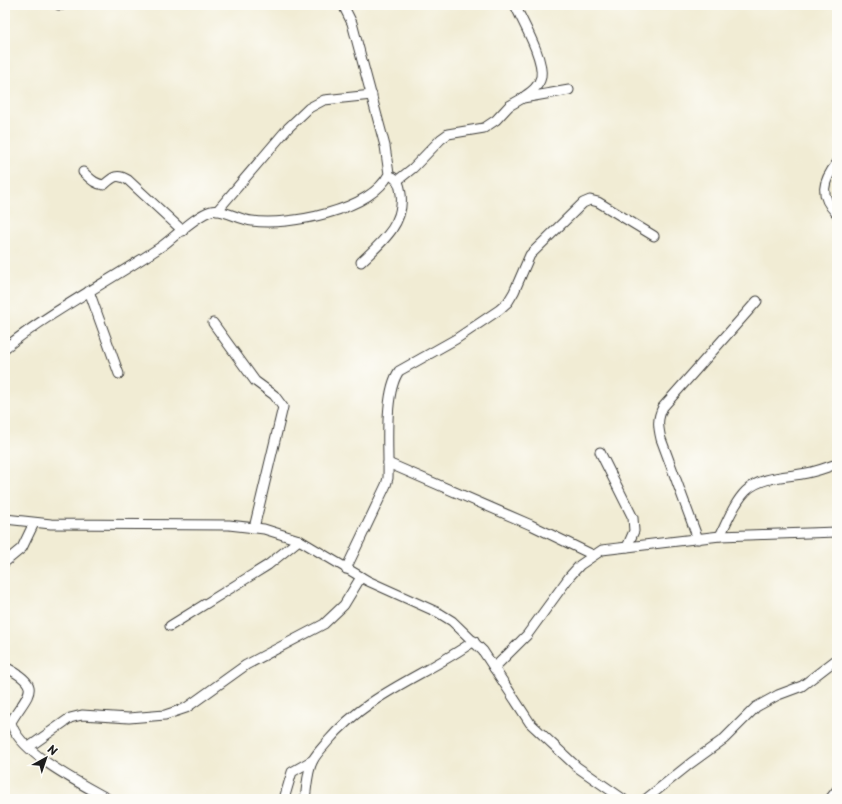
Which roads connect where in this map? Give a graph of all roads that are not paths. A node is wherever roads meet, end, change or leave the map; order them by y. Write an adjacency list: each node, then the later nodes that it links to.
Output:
1 (59, 5): 2 (street)
2 (62, 5)
3 (343, 5): 6 (street)
4 (515, 5): 7 (street)
5 (569, 90): 7 (street)
6 (372, 95): 10 (street); 12 (street)
7 (523, 98): 11 (street)
8 (837, 163): 13 (street)
9 (83, 172): 14 (street)
10 (389, 174): 11 (street); 12 (street)
11 (398, 180): 16 (street)
12 (217, 211): 14 (street)
13 (837, 214)
14 (183, 231): 17 (street)
15 (654, 236): 23 (street)
16 (361, 262)
17 (89, 291): 20 (street); 21 (street)
18 (757, 301): 30 (street)
19 (213, 323): 27 (street)
20 (5, 348)
21 (119, 374)
22 (600, 452): 32 (street)
23 (388, 463): 33 (street); 35 (street)
24 (837, 464): 29 (street)
25 (5, 519): 26 (street)
26 (34, 522): 27 (street); 34 (street)
27 (254, 528): 31 (street)
28 (837, 532): 29 (street)
29 (720, 536): 30 (street)
30 (698, 539): 32 (street)
31 (299, 540): 35 (street); 37 (street)
32 (627, 547): 33 (street)
33 (593, 556): 41 (street)
34 (5, 562)
35 (346, 568): 36 (street)
36 (361, 577): 38 (street); 42 (street)
37 (170, 626)
38 (474, 641): 41 (street); 43 (street)
39 (837, 659): 51 (street)
40 (5, 667): 42 (street)
41 (494, 668): 50 (street)
42 (29, 747): 46 (street)
43 (313, 760): 44 (street); 47 (street)
44 (307, 787): 48 (street); 49 (street)
45 (837, 790): 52 (street)
46 (108, 799)
47 (284, 799)
48 (305, 799)
49 (311, 799)
50 (623, 799)
51 (646, 799)
52 (830, 799)

